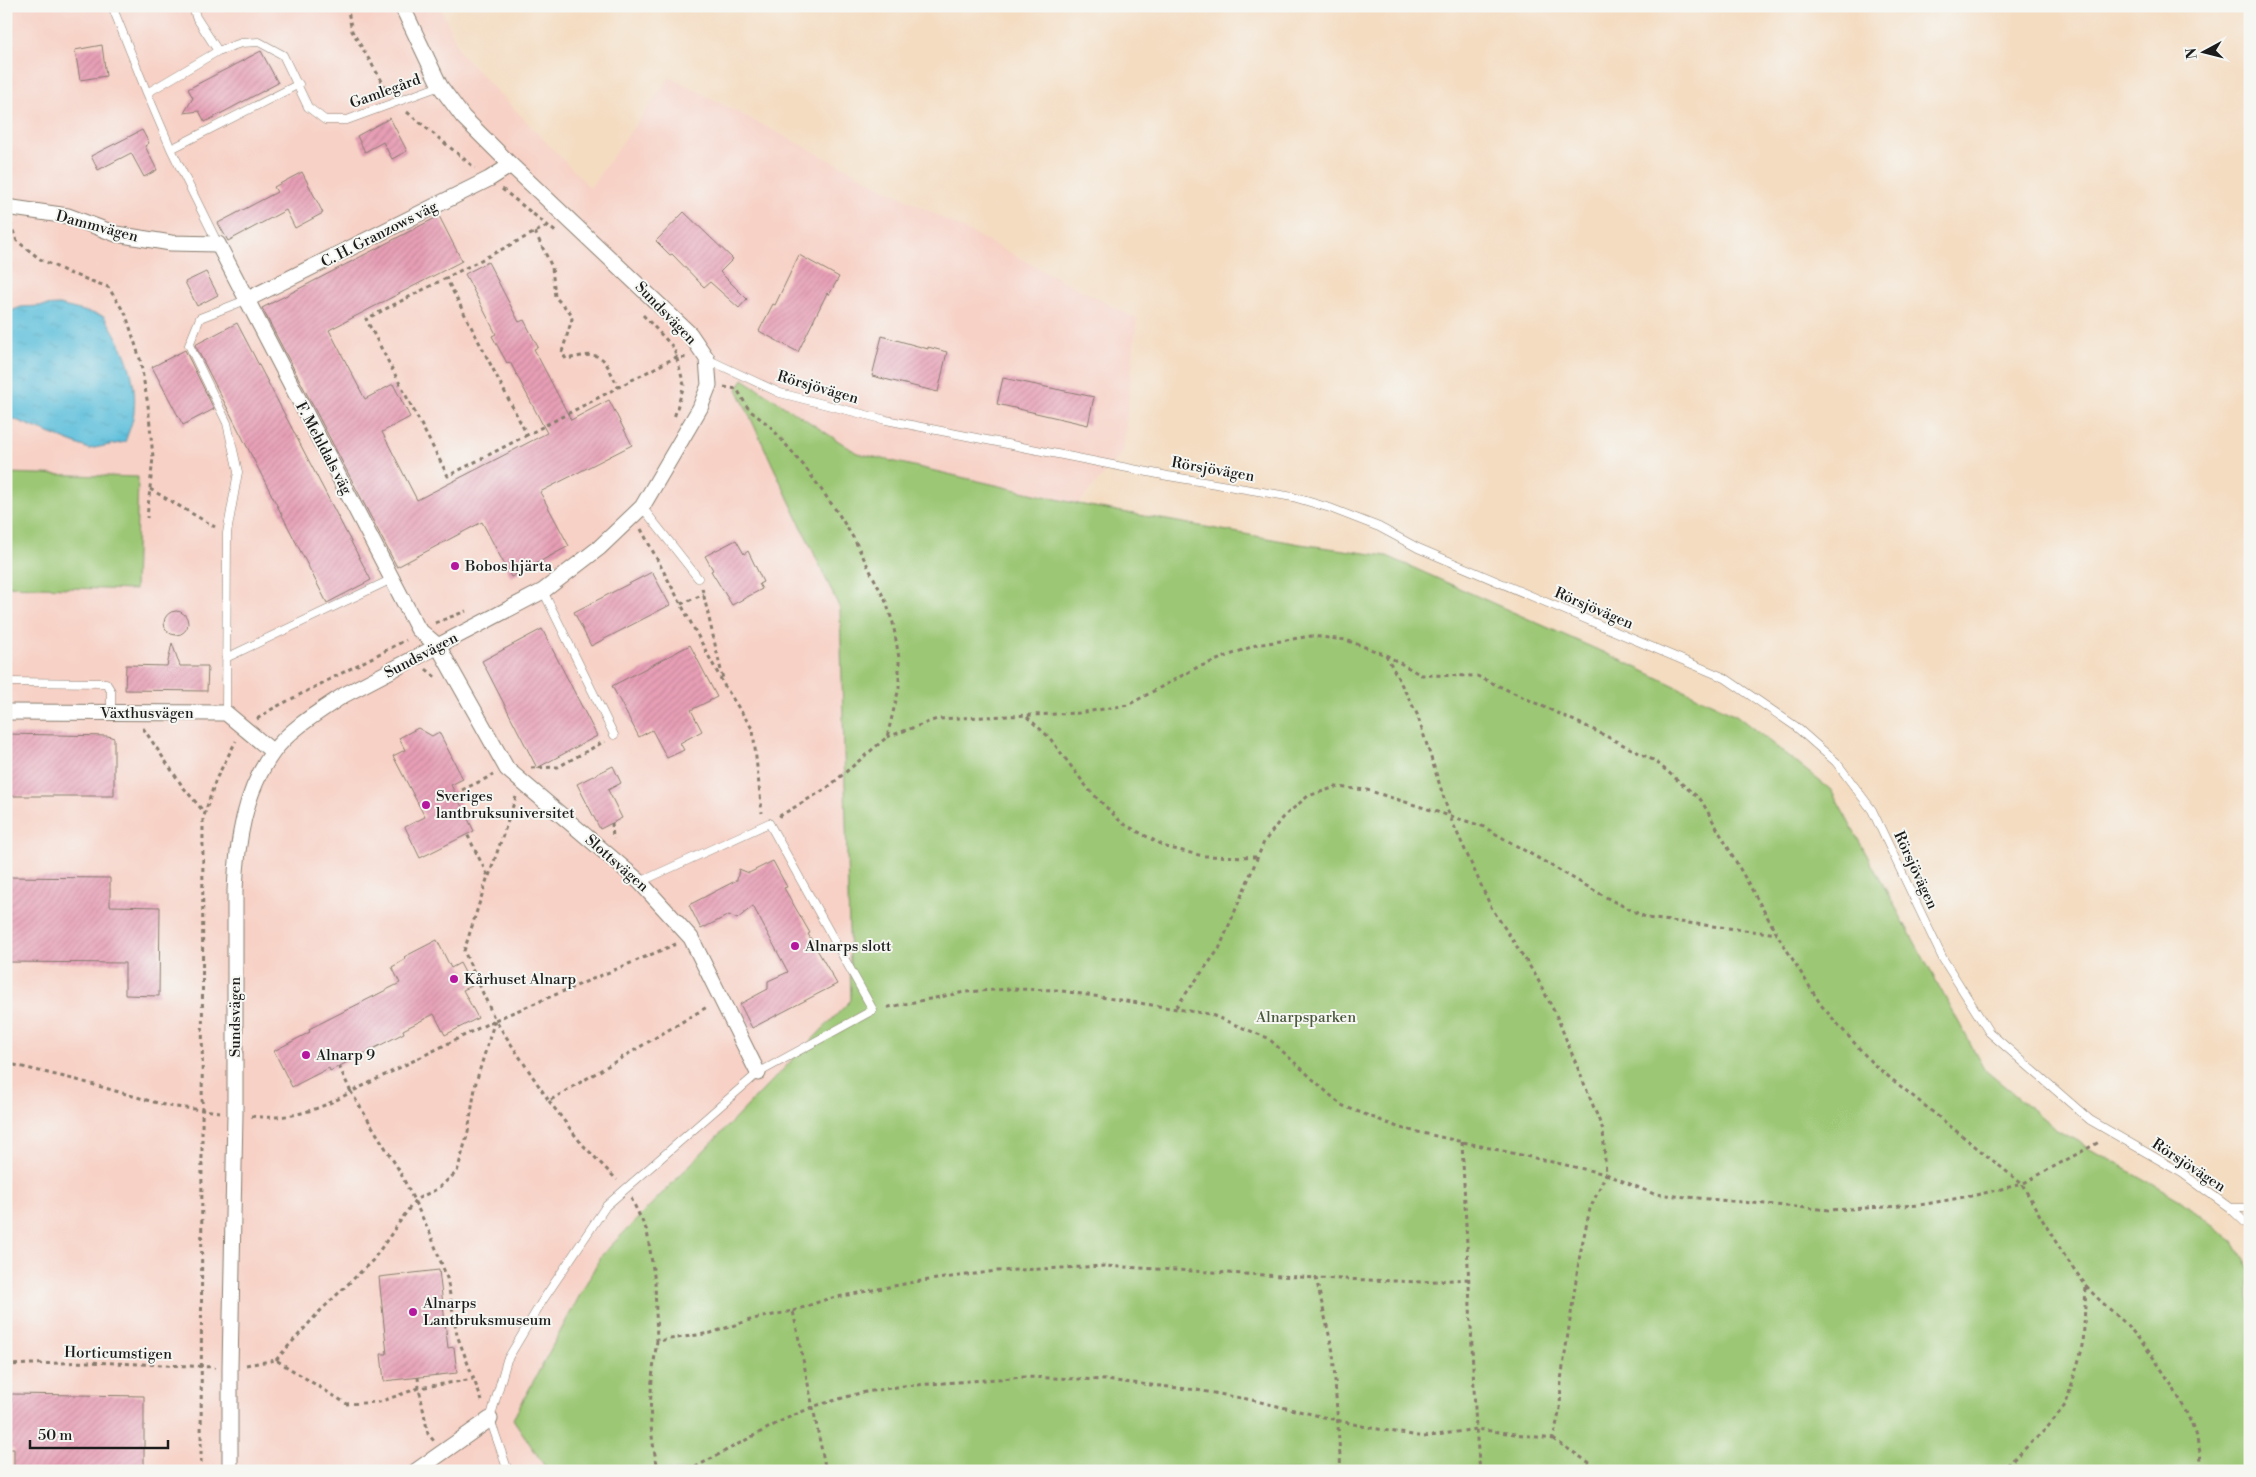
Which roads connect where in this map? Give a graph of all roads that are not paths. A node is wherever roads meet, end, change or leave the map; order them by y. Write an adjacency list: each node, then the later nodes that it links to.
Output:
1 (112, 6): 7 (lane)
2 (193, 6): 4 (lane)
3 (402, 6): 6 (street, Sundsvägen)
4 (218, 50): 5 (lane, Gamlegård); 7 (lane, Gamlegård)
5 (299, 84): 6 (lane, Gamlegård); 8 (lane)
6 (440, 86): 9 (street, Sundsvägen)
7 (147, 93): 8 (lane)
8 (171, 150): 11 (lane)
9 (511, 165): 12 (street, C. H. Granzows väg); 13 (street, Sundsvägen)
10 (7, 207): 11 (street, Dammvägen)
11 (218, 244): 12 (street, F. Mehldals väg)
12 (246, 300): 16 (street, F. Mehldals väg); 19 (lane)
13 (707, 359): 14 (street, Sundsvägen); 28 (lane, Rörsjövägen)
14 (638, 511): 15 (lane); 17 (street, Sundsvägen)
15 (698, 578)
16 (392, 579): 18 (street, F. Mehldals väg); 19 (lane)
17 (543, 590): 18 (street, Sundsvägen); 24 (lane)
18 (438, 646): 25 (street, Sundsvägen); 26 (street, Slottsvägen)
19 (226, 658): 23 (lane)
20 (6, 682): 22 (lane)
21 (6, 712): 22 (street, Växthusvägen)
22 (112, 712): 23 (street, Växthusvägen)
23 (226, 713): 25 (street)
24 (614, 735)
25 (273, 752): 32 (street, Sundsvägen)
26 (640, 882): 27 (street, Slottsvägen); 27 (lane)
27 (758, 1073): 31 (lane)
28 (2230, 1208): 29 (lane); 30 (lane, Rörsjövägen)
29 (2250, 1208)
30 (2250, 1227)
31 (490, 1419): 33 (street); 34 (lane)
32 (230, 1471)
33 (416, 1471)
34 (508, 1471)

